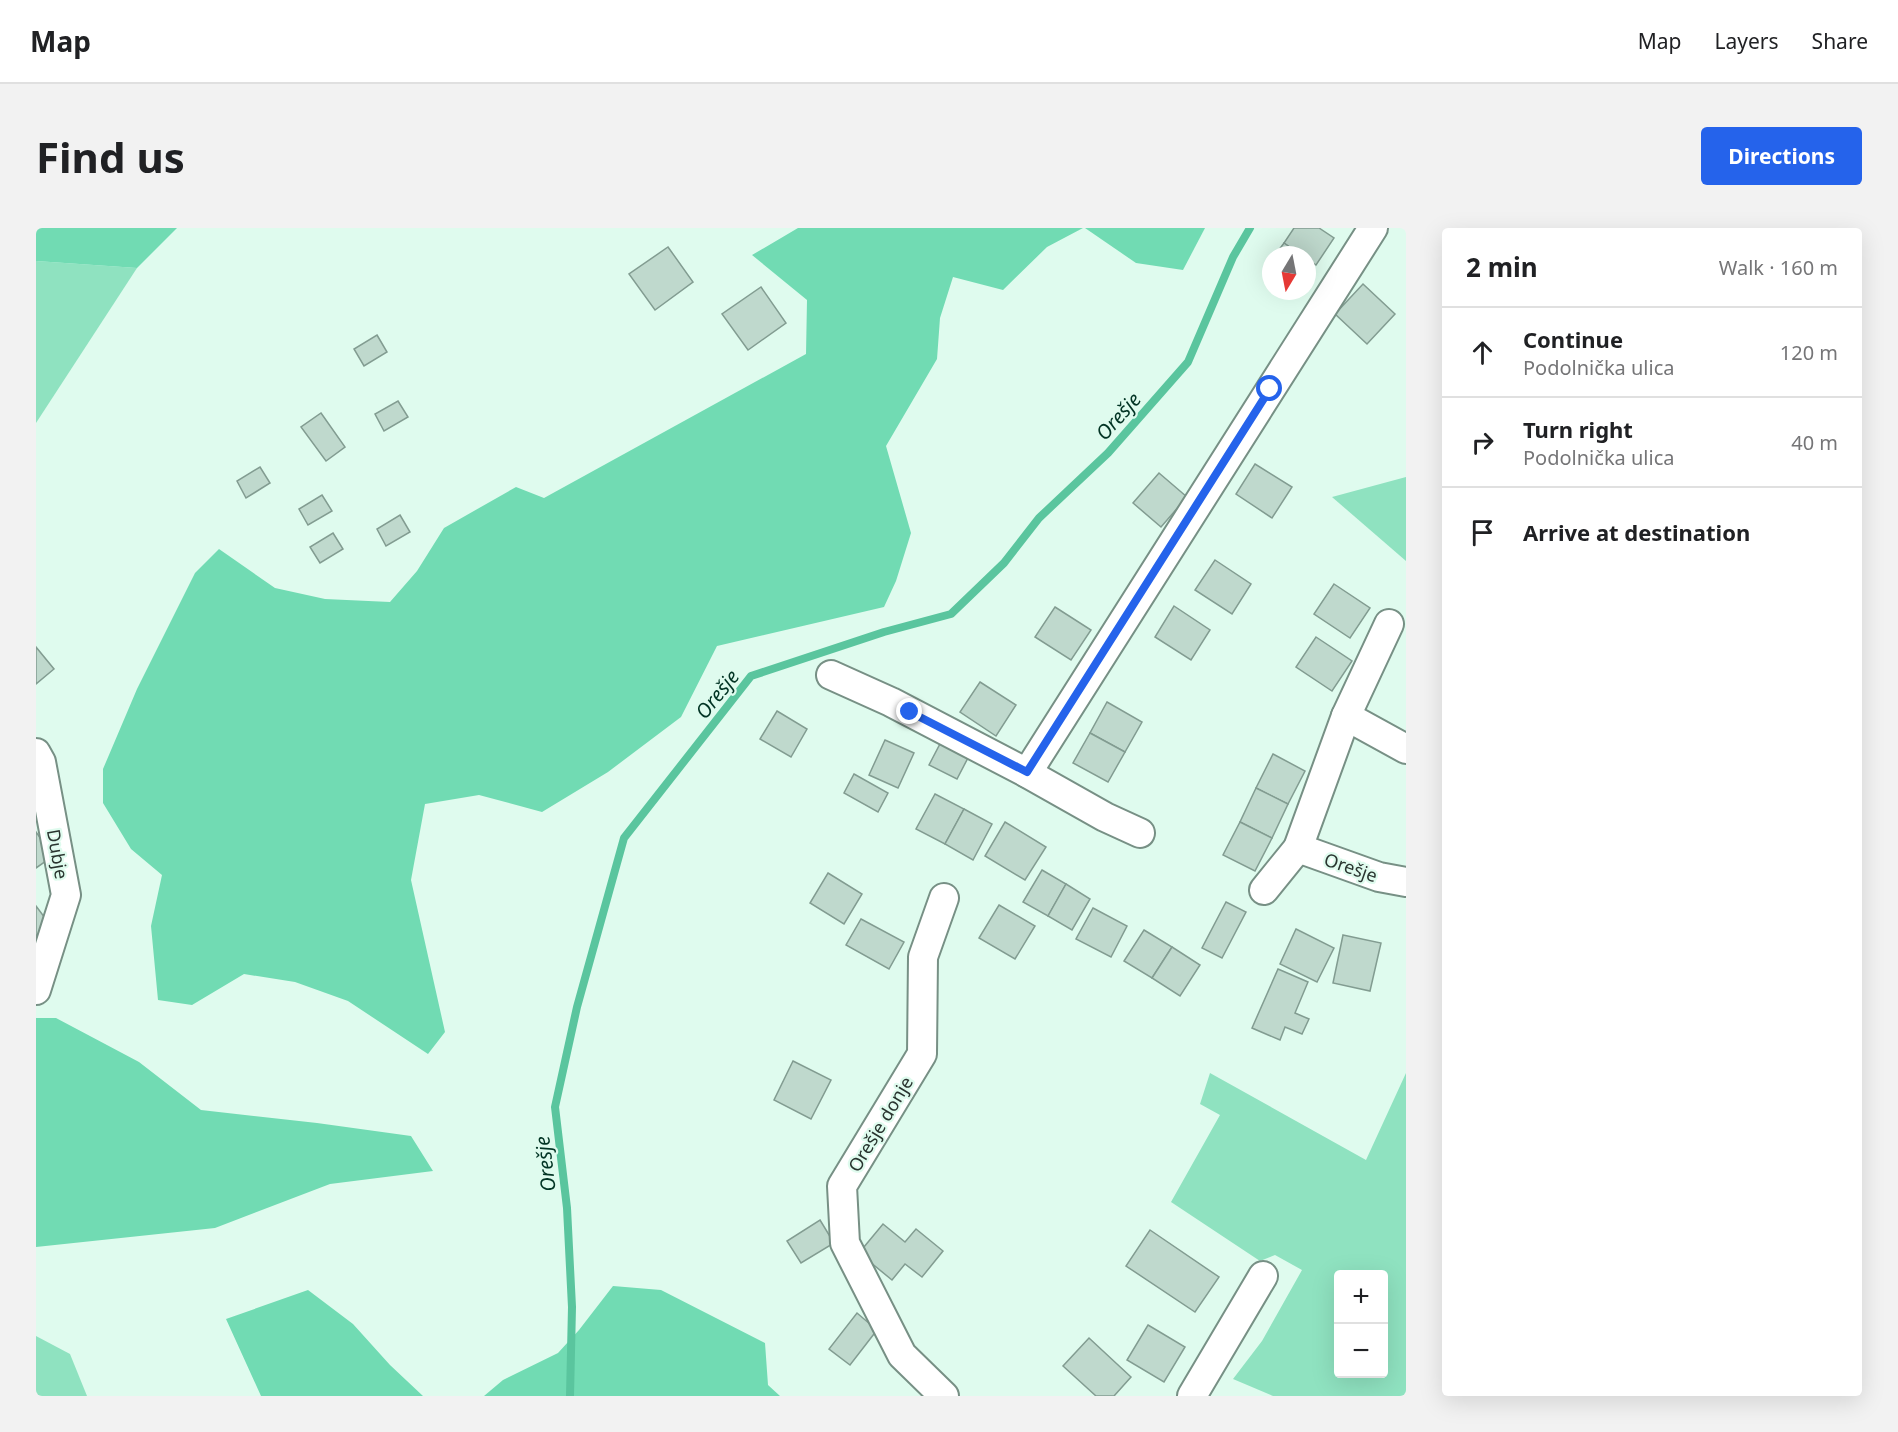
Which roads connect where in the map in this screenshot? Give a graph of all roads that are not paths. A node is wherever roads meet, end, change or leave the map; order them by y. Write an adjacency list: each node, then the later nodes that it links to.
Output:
1 (1373, 228): 7 (street)
2 (1389, 624): 4 (street)
3 (831, 675): 7 (street)
4 (1346, 716): 5 (street); 9 (street)
5 (1406, 749)
6 (36, 753): 13 (street, Dubje)
7 (1027, 772): 8 (street)
8 (1140, 833)
9 (1298, 848): 10 (street, Orešje); 11 (street)
10 (1406, 882)
11 (1264, 890)
12 (944, 898): 15 (street, Orešje donje)
13 (36, 990)
14 (1263, 1276): 16 (street)
15 (944, 1396)
16 (1192, 1396)

